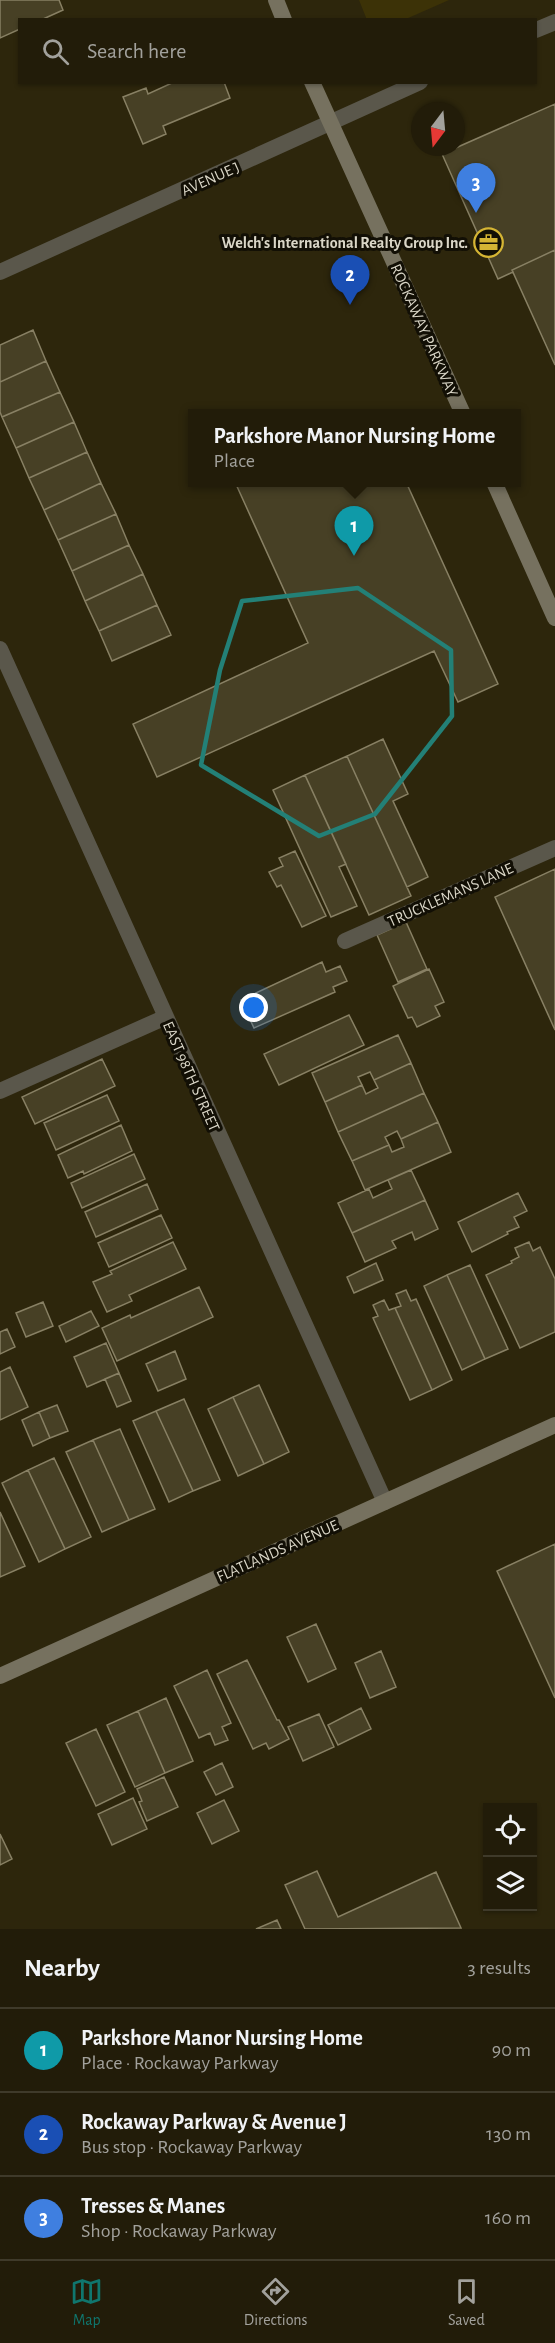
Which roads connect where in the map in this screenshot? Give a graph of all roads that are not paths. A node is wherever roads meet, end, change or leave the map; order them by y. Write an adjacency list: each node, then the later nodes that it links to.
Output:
1 (276, 0): 2 (main road)
2 (283, 18)
3 (555, 22): 4 (street)
4 (537, 30)
5 (313, 84): 7 (main road, ROCKAWAY PARKWAY)
6 (416, 84): 7 (street, AVENUE J)
7 (331, 122): 8 (street, AVENUE J); 9 (main road, ROCKAWAY PARKWAY)
8 (0, 272)
9 (460, 409)
10 (496, 487): 11 (main road)
11 (555, 618)
12 (0, 649): 15 (street, EAST 98TH STREET)
13 (555, 848): 14 (street, TRUCKLEMANS LANE)
14 (345, 941)
15 (166, 1017): 16 (street); 18 (street, EAST 98TH STREET)
16 (0, 1091)
17 (555, 1425): 18 (main road, FLATLANDS AVENUE)
18 (385, 1502): 19 (main road, FLATLANDS AVENUE)
19 (0, 1676)

